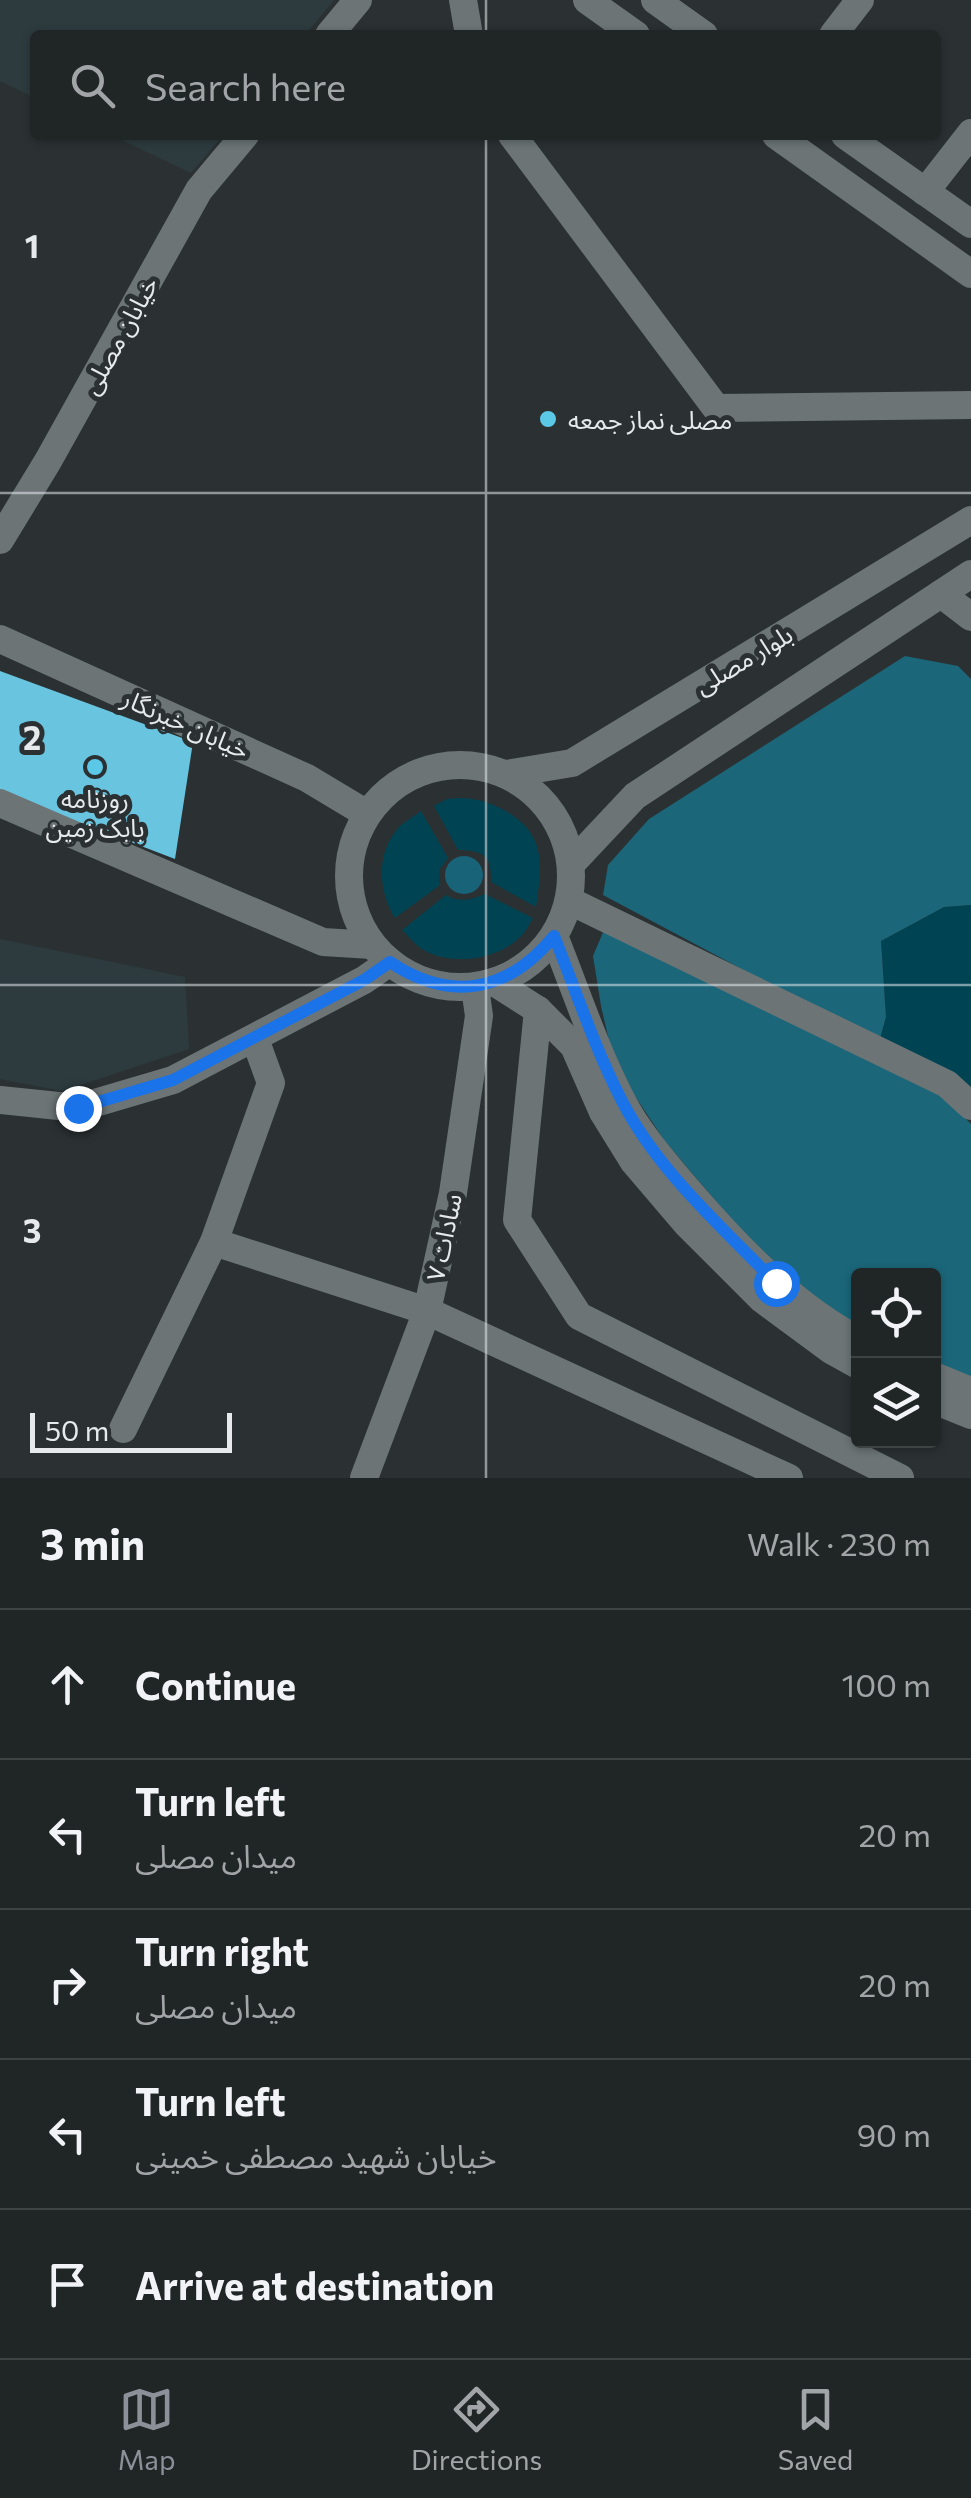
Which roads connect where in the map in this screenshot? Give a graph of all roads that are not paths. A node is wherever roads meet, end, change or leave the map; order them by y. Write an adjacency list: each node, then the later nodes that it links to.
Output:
1 (358, 0): 7 (street)
2 (463, 0): 8 (street)
3 (586, 0): 9 (street)
4 (655, 0): 6 (street)
5 (860, 0): 10 (street)
6 (694, 18)
7 (333, 30)
8 (468, 30)
9 (629, 30)
10 (837, 30)
11 (971, 133): 16 (street)
12 (241, 140): 21 (street, خیابان مصلی)
13 (516, 140): 19 (street)
14 (783, 140): 18 (street)
15 (852, 140): 16 (street)
16 (925, 192): 17 (street)
17 (971, 224)
18 (971, 274)
19 (971, 405)
20 (971, 520): 26 (street, بلوار مصلی)
21 (0, 540)
22 (971, 574): 23 (street)
23 (941, 594): 24 (street); 29 (street)
24 (971, 618)
25 (0, 640): 28 (street, خیابان خبرنگار)
26 (506, 774): 28 (street); 29 (street)
27 (0, 803): 32 (street)
28 (367, 814): 32 (street)
29 (572, 863): 30 (street)
30 (570, 902): 31 (street); 37 (street)
31 (554, 936): 33 (street); 40 (street)
32 (381, 954): 33 (street); 35 (street)
33 (484, 984): 34 (street); 39 (street, سادات ۷)
34 (538, 1010): 41 (street); 49 (street)
35 (256, 1039): 36 (street); 38 (street)
36 (0, 1100)
37 (971, 1106)
38 (214, 1242): 39 (street); 47 (street)
39 (426, 1311): 50 (street, سادات ۷); 51 (street)
40 (851, 1336)
41 (851, 1360)
42 (941, 1379): 43 (street)
43 (971, 1390)
44 (941, 1403): 45 (street)
45 (971, 1416): 46 (street)
46 (941, 1422)
47 (123, 1428)
48 (851, 1438): 49 (street)
49 (828, 1442): 52 (street)
50 (364, 1478)
51 (789, 1478)
52 (900, 1478)

